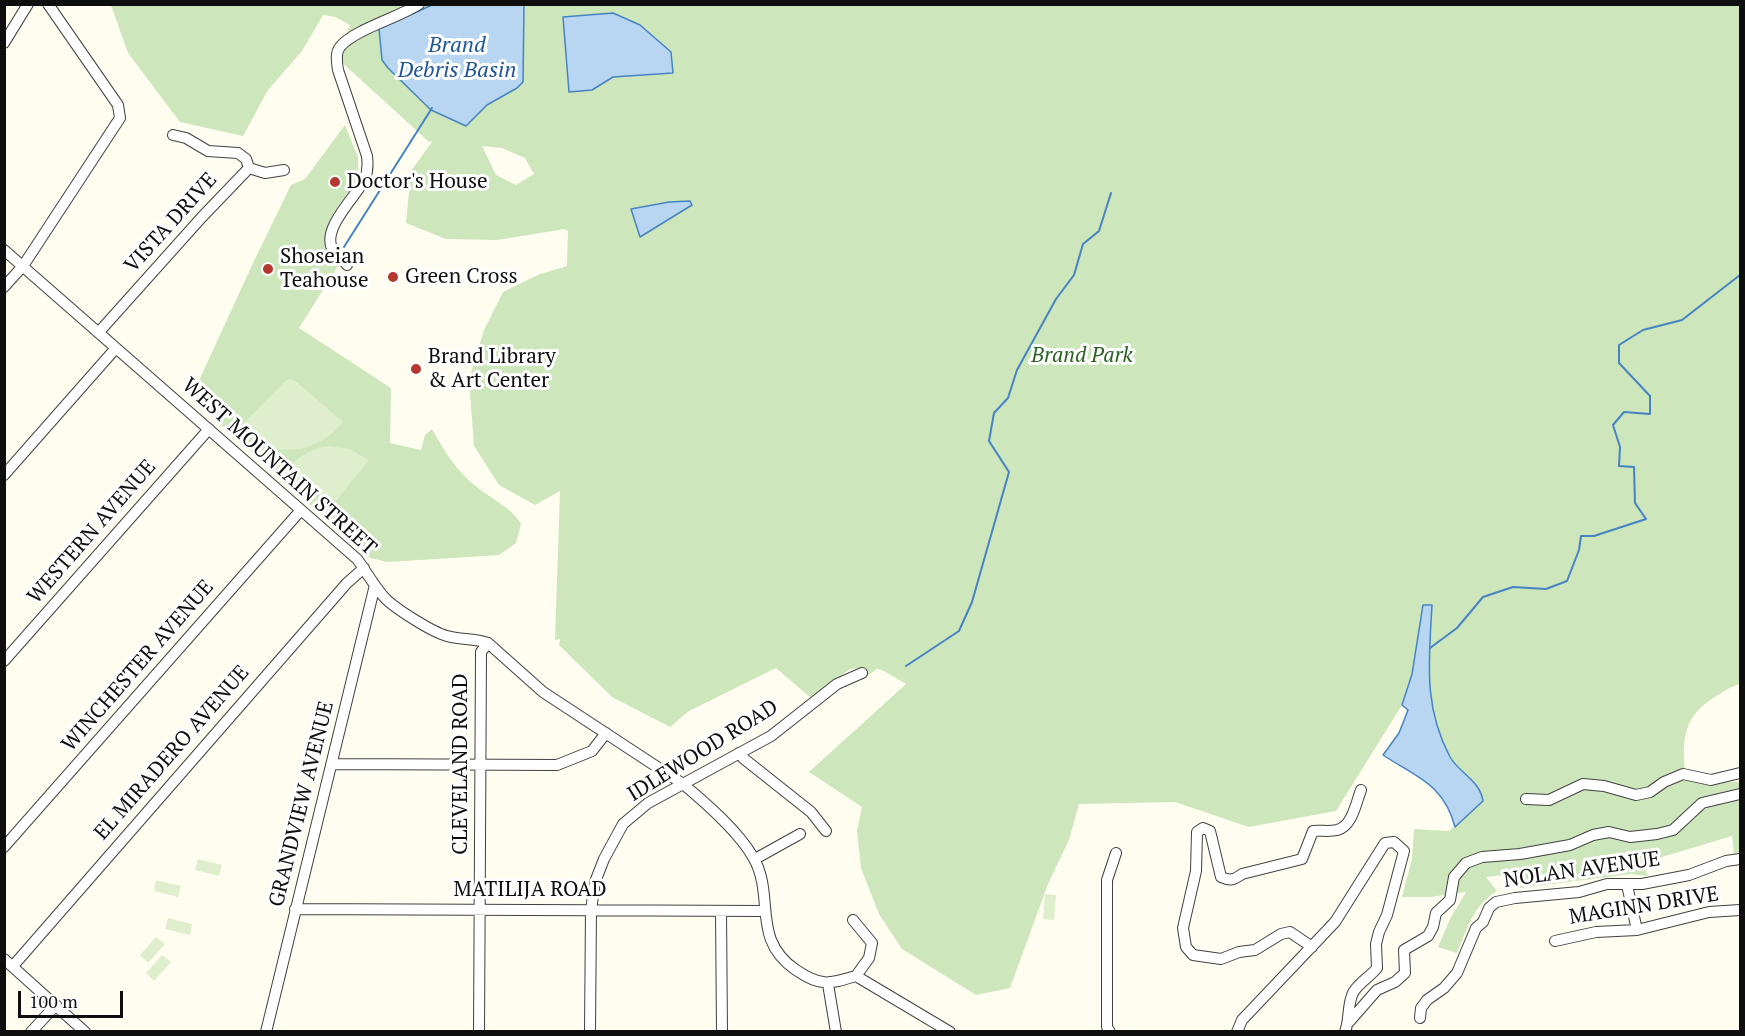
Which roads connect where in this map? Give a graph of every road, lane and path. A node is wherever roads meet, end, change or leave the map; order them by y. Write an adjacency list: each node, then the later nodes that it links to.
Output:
1 (28, 4): 4 (street)
2 (48, 4): 10 (street)
3 (419, 4): 9 (street)
4 (4, 43)
5 (173, 135): 6 (street)
6 (249, 168): 7 (street, VISTA DRIVE); 12 (street, VISTA DRIVE)
7 (284, 170)
8 (4, 250): 10 (street, WEST MOUNTAIN STREET)
9 (347, 265)
10 (22, 266): 11 (street); 12 (street, WEST MOUNTAIN STREET)
11 (4, 286)
12 (99, 332): 13 (street, WEST MOUNTAIN STREET)
13 (116, 348): 14 (street, WEST MOUNTAIN STREET); 15 (street)
14 (209, 429): 16 (street, WEST MOUNTAIN STREET); 20 (street, WESTERN AVENUE)
15 (4, 475)
16 (301, 510): 17 (street, WEST MOUNTAIN STREET); 33 (street, WINCHESTER AVENUE)
17 (364, 568): 18 (street, WEST MOUNTAIN STREET); 48 (street, EL MIRADERO AVENUE)
18 (375, 585): 19 (street, WEST MOUNTAIN STREET); 24 (street, GRANDVIEW AVENUE)
19 (488, 643): 22 (street); 25 (street, CLEVELAND ROAD)
20 (4, 661)
21 (862, 673): 23 (street, IDLEWOOD ROAD)
22 (606, 733): 25 (street); 27 (street)
23 (739, 753): 27 (street, IDLEWOOD ROAD); 31 (street)
24 (332, 764): 25 (street); 38 (street, GRANDVIEW AVENUE)
25 (480, 765): 39 (street, CLEVELAND ROAD)
26 (1740, 774): 30 (street)
27 (683, 784): 35 (street); 40 (street, IDLEWOOD ROAD)
28 (1361, 790): 47 (street)
29 (1740, 794): 53 (street)
30 (1526, 799)
31 (826, 831)
32 (800, 834): 35 (street)
33 (4, 847)
34 (1116, 853): 62 (street)
35 (754, 859): 43 (street)
36 (1740, 859): 37 (street, NOLAN AVENUE)
37 (1627, 885): 45 (street); 52 (street, NOLAN AVENUE)
38 (296, 909): 39 (street, MATILIJA ROAD); 56 (street, GRANDVIEW AVENUE)
39 (480, 910): 40 (street, MATILIJA ROAD); 57 (street, CLEVELAND ROAD)
40 (591, 910): 42 (street, MATILIJA ROAD); 58 (street, IDLEWOOD ROAD)
41 (1740, 910): 45 (street, MAGINN DRIVE)
42 (721, 911): 43 (street, MATILIJA ROAD); 59 (street)
43 (764, 911): 50 (street)
44 (853, 920): 49 (street)
45 (1637, 930): 46 (street, MAGINN DRIVE)
46 (1555, 941)
47 (1312, 947): 53 (street); 63 (street)
48 (8, 962): 51 (street)
49 (856, 976): 50 (street); 61 (street)
50 (828, 984): 60 (street)
51 (56, 1005): 54 (street); 55 (street)
52 (1420, 1018)
53 (1347, 1027)
54 (31, 1032)
55 (85, 1032)
56 (266, 1032)
57 (479, 1032)
58 (590, 1032)
59 (722, 1032)
60 (836, 1032)
61 (950, 1032)
62 (1110, 1032)
63 (1237, 1032)

